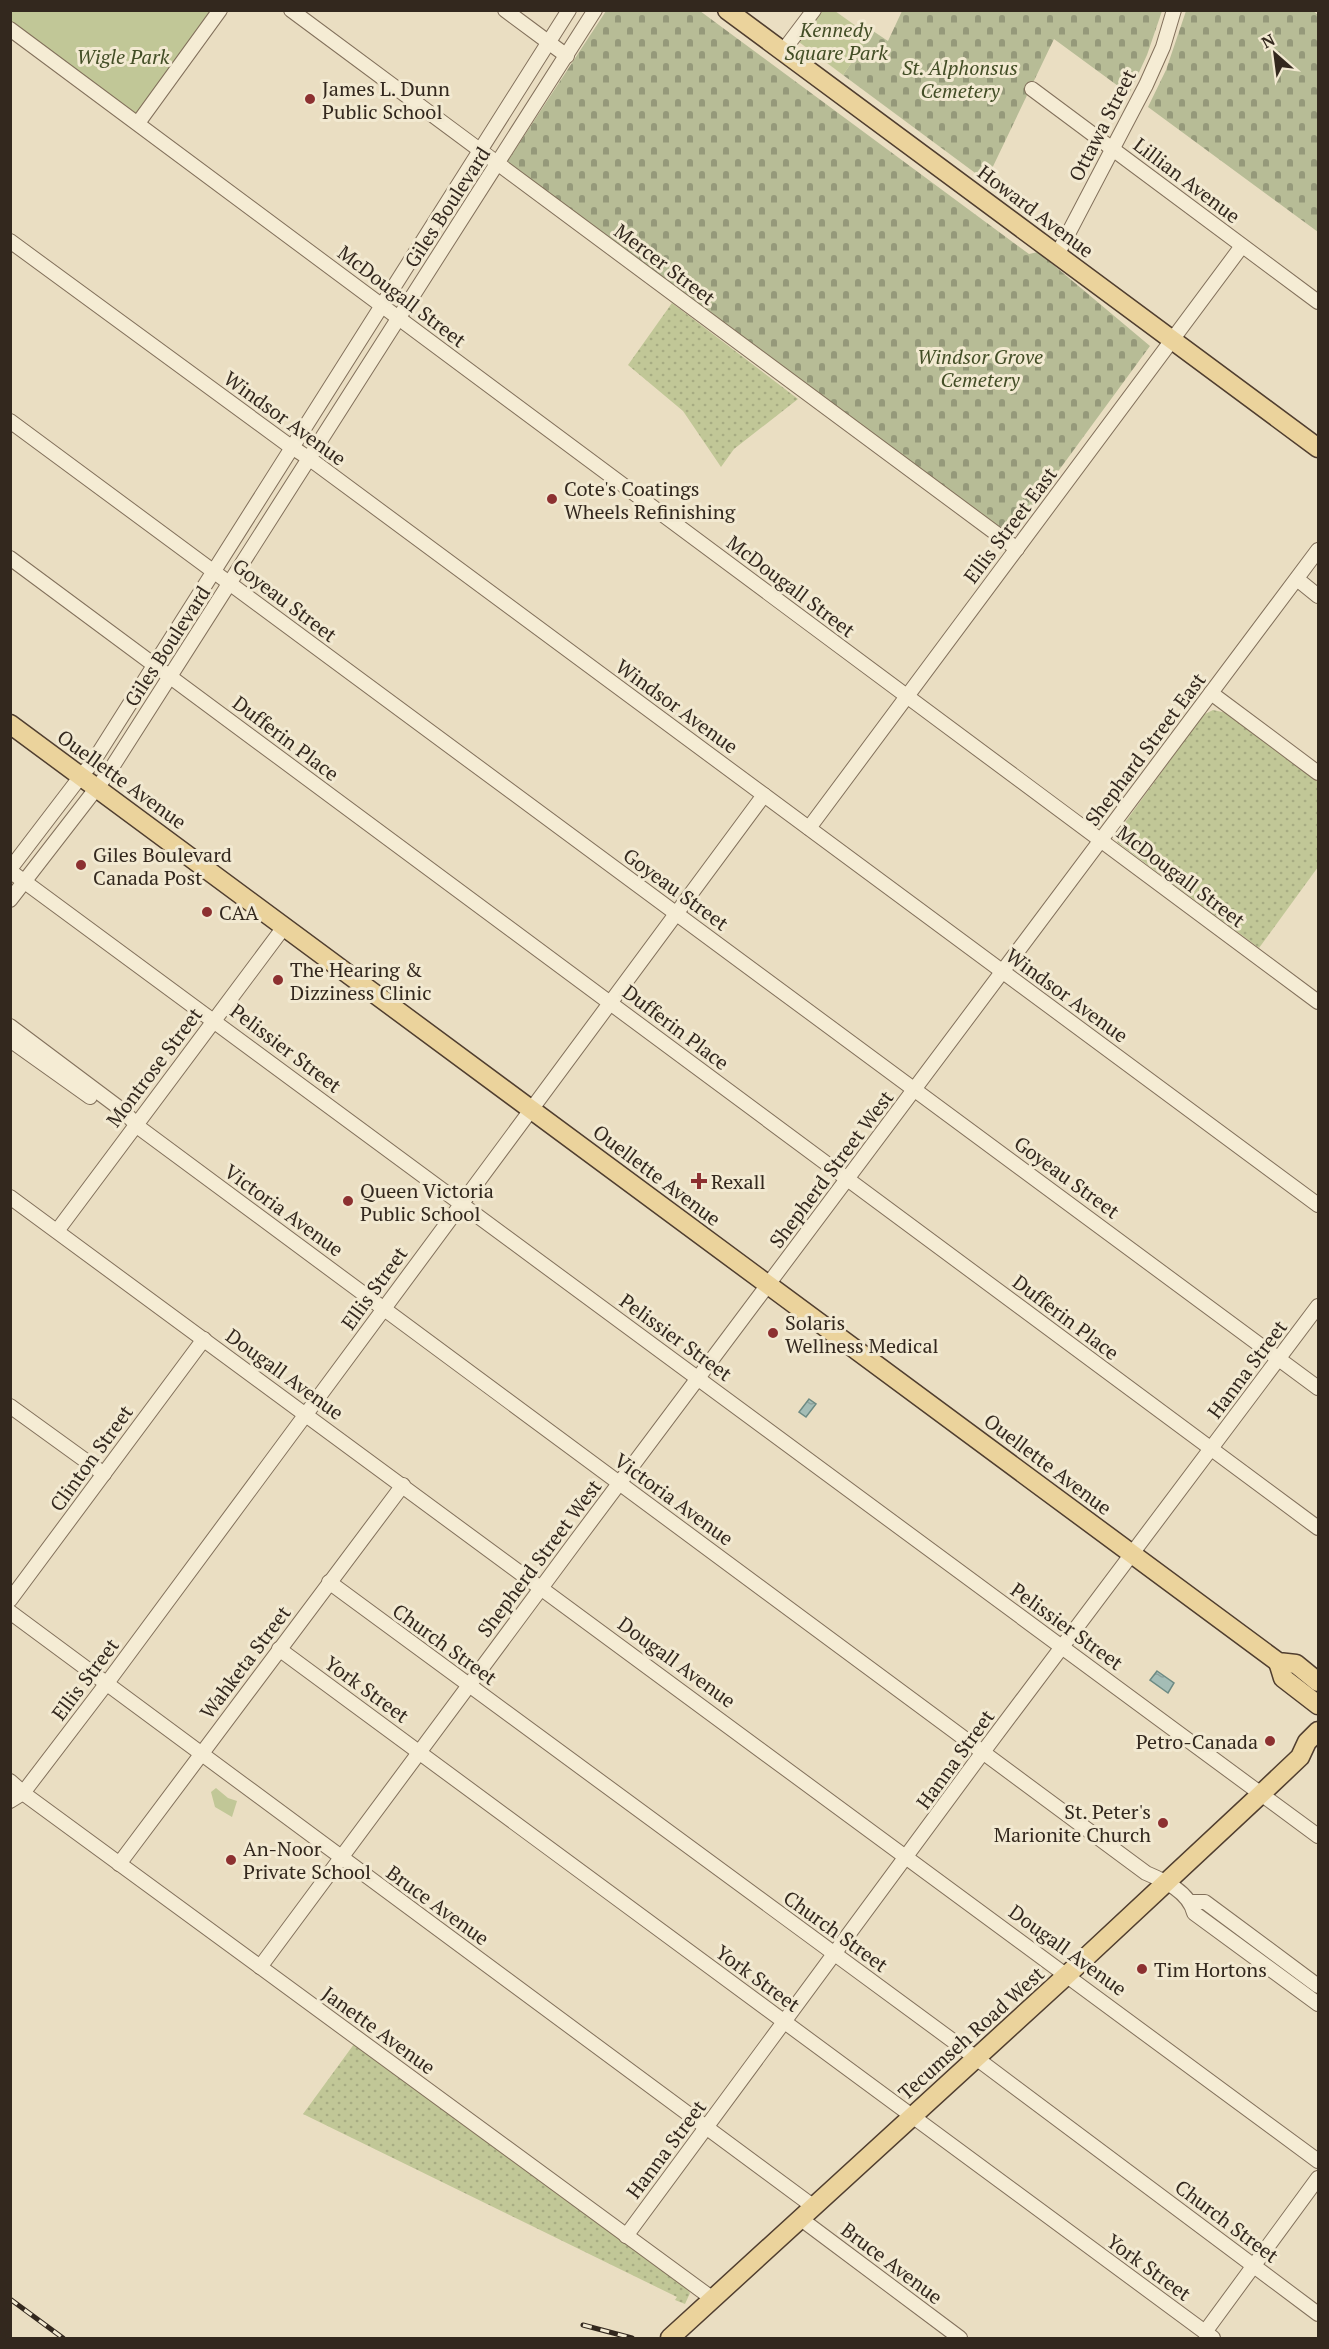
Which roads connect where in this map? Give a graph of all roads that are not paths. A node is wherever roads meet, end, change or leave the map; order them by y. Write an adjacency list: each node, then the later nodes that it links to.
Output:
1 (220, 10): 14 (street)
2 (291, 10): 16 (street, Mercer Street)
3 (506, 10): 10 (street)
4 (570, 10): 10 (street, Giles Boulevard)
5 (595, 10): 12 (street, Giles Boulevard)
6 (727, 10): 11 (main road, Howard Avenue)
7 (814, 10): 11 (street)
8 (1174, 10): 15 (street, Ottawa Street)
9 (10, 28): 14 (street, McDougall Street)
10 (549, 43): 12 (street); 16 (street, Giles Boulevard)
11 (783, 51): 20 (main road, Howard Avenue)
12 (567, 56): 17 (street, Giles Boulevard)
13 (1032, 89): 15 (street, Lillian Avenue)
14 (138, 123): 22 (street, McDougall Street)
15 (1112, 149): 19 (street, Lillian Avenue); 20 (street, Ottawa Street)
16 (480, 151): 17 (street, Mercer Street); 22 (street, Giles Boulevard)
17 (498, 164): 23 (street, Giles Boulevard); 29 (street, Mercer Street)
18 (10, 241): 26 (street, Windsor Avenue)
19 (1242, 246): 21 (street, Lillian Avenue); 24 (street, Ellis Street East)
20 (1058, 255): 24 (main road, Howard Avenue)
21 (1318, 302)
22 (383, 306): 23 (street, McDougall Street); 26 (street, Giles Boulevard)
23 (399, 318): 28 (street, Giles Boulevard); 39 (street, McDougall Street)
24 (1172, 340): 27 (main road, Howard Avenue); 29 (street, Ellis Street East)
25 (10, 421): 32 (street, Goyeau Street)
26 (293, 448): 28 (street, Windsor Avenue); 32 (street, Giles Boulevard)
27 (1318, 448)
28 (310, 459): 34 (street, Giles Boulevard); 44 (street, Windsor Avenue)
29 (1017, 549): 39 (street, Ellis Street East)
30 (1318, 550): 33 (street, Shephard Street East)
31 (10, 558): 36 (street, Dufferin Place)
32 (215, 572): 34 (street, Goyeau Street); 36 (street, Giles Boulevard)
33 (1296, 579): 35 (street); 38 (street, Shephard Street East)
34 (230, 583): 37 (street, Giles Boulevard); 50 (street, Goyeau Street)
35 (1318, 596)
36 (155, 665): 37 (street, Dufferin Place); 42 (street, Giles Boulevard)
37 (170, 677): 43 (street, Giles Boulevard); 53 (street, Dufferin Place)
38 (1211, 693): 41 (street); 46 (street, Shephard Street East)
39 (907, 696): 45 (street, Ellis Street East); 46 (street, McDougall Street)
40 (10, 724): 42 (main road, Ouellette Avenue)
41 (1318, 773)
42 (81, 776): 43 (main road, Ouellette Avenue); 47 (street, Giles Boulevard)
43 (98, 788): 48 (street, Giles Boulevard); 51 (main road, Ouellette Avenue)
44 (764, 795): 45 (street, Windsor Avenue); 50 (street, Ellis Street)
45 (809, 828): 52 (street, Windsor Avenue)
46 (1101, 841): 52 (street, Shephard Street East); 54 (street, McDougall Street)
47 (10, 870): 48 (street, Pelissier Street)
48 (25, 881): 49 (street, Giles Boulevard); 55 (street, Pelissier Street)
49 (10, 900)
50 (676, 913): 53 (street, Ellis Street); 58 (street, Goyeau Street)
51 (284, 927): 55 (street, Montrose Street); 59 (main road, Ouellette Avenue)
52 (1004, 972): 58 (street, Shepherd Street West); 64 (street, Windsor Avenue)
53 (610, 1002): 59 (street, Ellis Street); 61 (street, Dufferin Place)
54 (1318, 1002)
55 (214, 1019): 60 (street, Montrose Street); 63 (street, Pelissier Street)
56 (10, 1026): 60 (street, Victoria Avenue)
57 (10, 1040): 60 (street, Victoria Avenue)
58 (915, 1090): 61 (street, Shepherd Street West); 70 (street, Goyeau Street)
59 (530, 1109): 63 (street, Ellis Street); 66 (main road, Ouellette Avenue)
60 (135, 1124): 65 (street, Montrose Street); 68 (street, Victoria Avenue)
61 (848, 1179): 66 (street, Shepherd Street West); 75 (street, Dufferin Place)
62 (10, 1197): 65 (street, Dougall Avenue)
63 (462, 1202): 68 (street, Ellis Street); 71 (street, Pelissier Street)
64 (1318, 1204)
65 (57, 1231): 69 (street, Dougall Avenue)
66 (768, 1286): 71 (street, Shepherd Street West); 80 (main road, Ouellette Avenue)
67 (1318, 1306): 70 (street, Hanna Street)
68 (384, 1308): 74 (street, Ellis Street); 77 (street, Victoria Avenue)
69 (204, 1339): 74 (street, Dougall Avenue); 76 (street, Clinton Street)
70 (1279, 1359): 72 (street, Goyeau Street); 75 (street, Hanna Street)
71 (699, 1378): 77 (street, Shepherd Street West); 85 (street, Pelissier Street)
72 (1318, 1388)
73 (10, 1406): 76 (street)
74 (306, 1414): 78 (street, Dougall Avenue); 89 (street, Ellis Street)
75 (1212, 1449): 79 (street, Dufferin Place); 80 (street, Hanna Street)
76 (104, 1474): 83 (street, Clinton Street)
77 (620, 1482): 82 (street, Shepherd Street West); 94 (street, Victoria Avenue)
78 (403, 1485): 81 (street, Wahketa Street); 82 (street, Dougall Avenue)
79 (1318, 1528)
80 (1133, 1555): 85 (street, Hanna Street); 87 (main road, Ouellette Avenue)
81 (329, 1582): 86 (street, Wahketa Street); 90 (street, Church Street)
82 (542, 1587): 90 (street, Shepherd Street West); 104 (street, Dougall Avenue)
83 (10, 1600)
84 (10, 1612): 89 (street, Bruce Avenue)
85 (1063, 1647): 94 (street, Hanna Street); 100 (street, Pelissier Street)
86 (279, 1650): 93 (street, York Street); 96 (street, Wahketa Street)
87 (1278, 1662): 88 (main road, Ouellette Avenue); 91 (main road, Ouellette Avenue)
88 (1318, 1682)
89 (106, 1684): 96 (street, Bruce Avenue); 99 (street, Ellis Street)
90 (468, 1686): 93 (street, Shepherd Street West); 108 (street, Church Street)
91 (1318, 1705)
92 (1318, 1731): 97 (main road, Tecumseh Road West)
93 (419, 1752): 103 (street, Shepherd Street West); 113 (street, York Street)
94 (983, 1752): 104 (street, Hanna Street); 106 (street, Victoria Avenue)
95 (1318, 1752): 97 (main road, Tecumseh Road West)
96 (201, 1754): 103 (street, Bruce Avenue); 105 (street, Wahketa Street)
97 (1300, 1757): 100 (main road, Tecumseh Road West)
98 (10, 1781): 99 (street, Janette Avenue)
99 (17, 1792): 101 (street, Ellis Street); 105 (street, Janette Avenue)
100 (1261, 1794): 102 (street, Pelissier Street); 106 (main road, Tecumseh Road West)
101 (10, 1801)
102 (1318, 1836)
103 (341, 1857): 109 (street, Shepherd Street West); 116 (street, Bruce Avenue)
104 (908, 1857): 108 (street, Hanna Street); 110 (street, Dougall Avenue)
105 (119, 1864): 109 (street, Janette Avenue)
106 (1167, 1882): 107 (street, Victoria Avenue); 110 (main road, Tecumseh Road West)
107 (1191, 1902): 111 (street, Victoria Avenue); 112 (street, Victoria Avenue)
108 (835, 1955): 113 (street, Hanna Street); 114 (street, Church Street)
109 (260, 1967): 120 (street, Janette Avenue)
110 (1068, 1974): 114 (main road, Tecumseh Road West); 117 (street, Dougall Avenue)
111 (1318, 1986)
112 (1318, 2004)
113 (785, 2023): 115 (street, York Street); 116 (street, Hanna Street)
114 (977, 2058): 115 (main road, Tecumseh Road West); 121 (street, Church Street)
115 (912, 2117): 119 (main road, Tecumseh Road West); 124 (street, York Street)
116 (707, 2127): 119 (street, Bruce Avenue); 120 (street, Hanna Street)
117 (1318, 2161)
118 (1318, 2178): 121 (street)
119 (807, 2213): 122 (main road, Tecumseh Road West); 126 (street, Bruce Avenue)
120 (626, 2236): 122 (street, Janette Avenue)
121 (1254, 2266): 123 (street, Church Street); 124 (street)
122 (713, 2299): 125 (main road, Tecumseh Road West)
123 (1318, 2314)
124 (1209, 2335)
125 (670, 2338)
126 (960, 2338)

